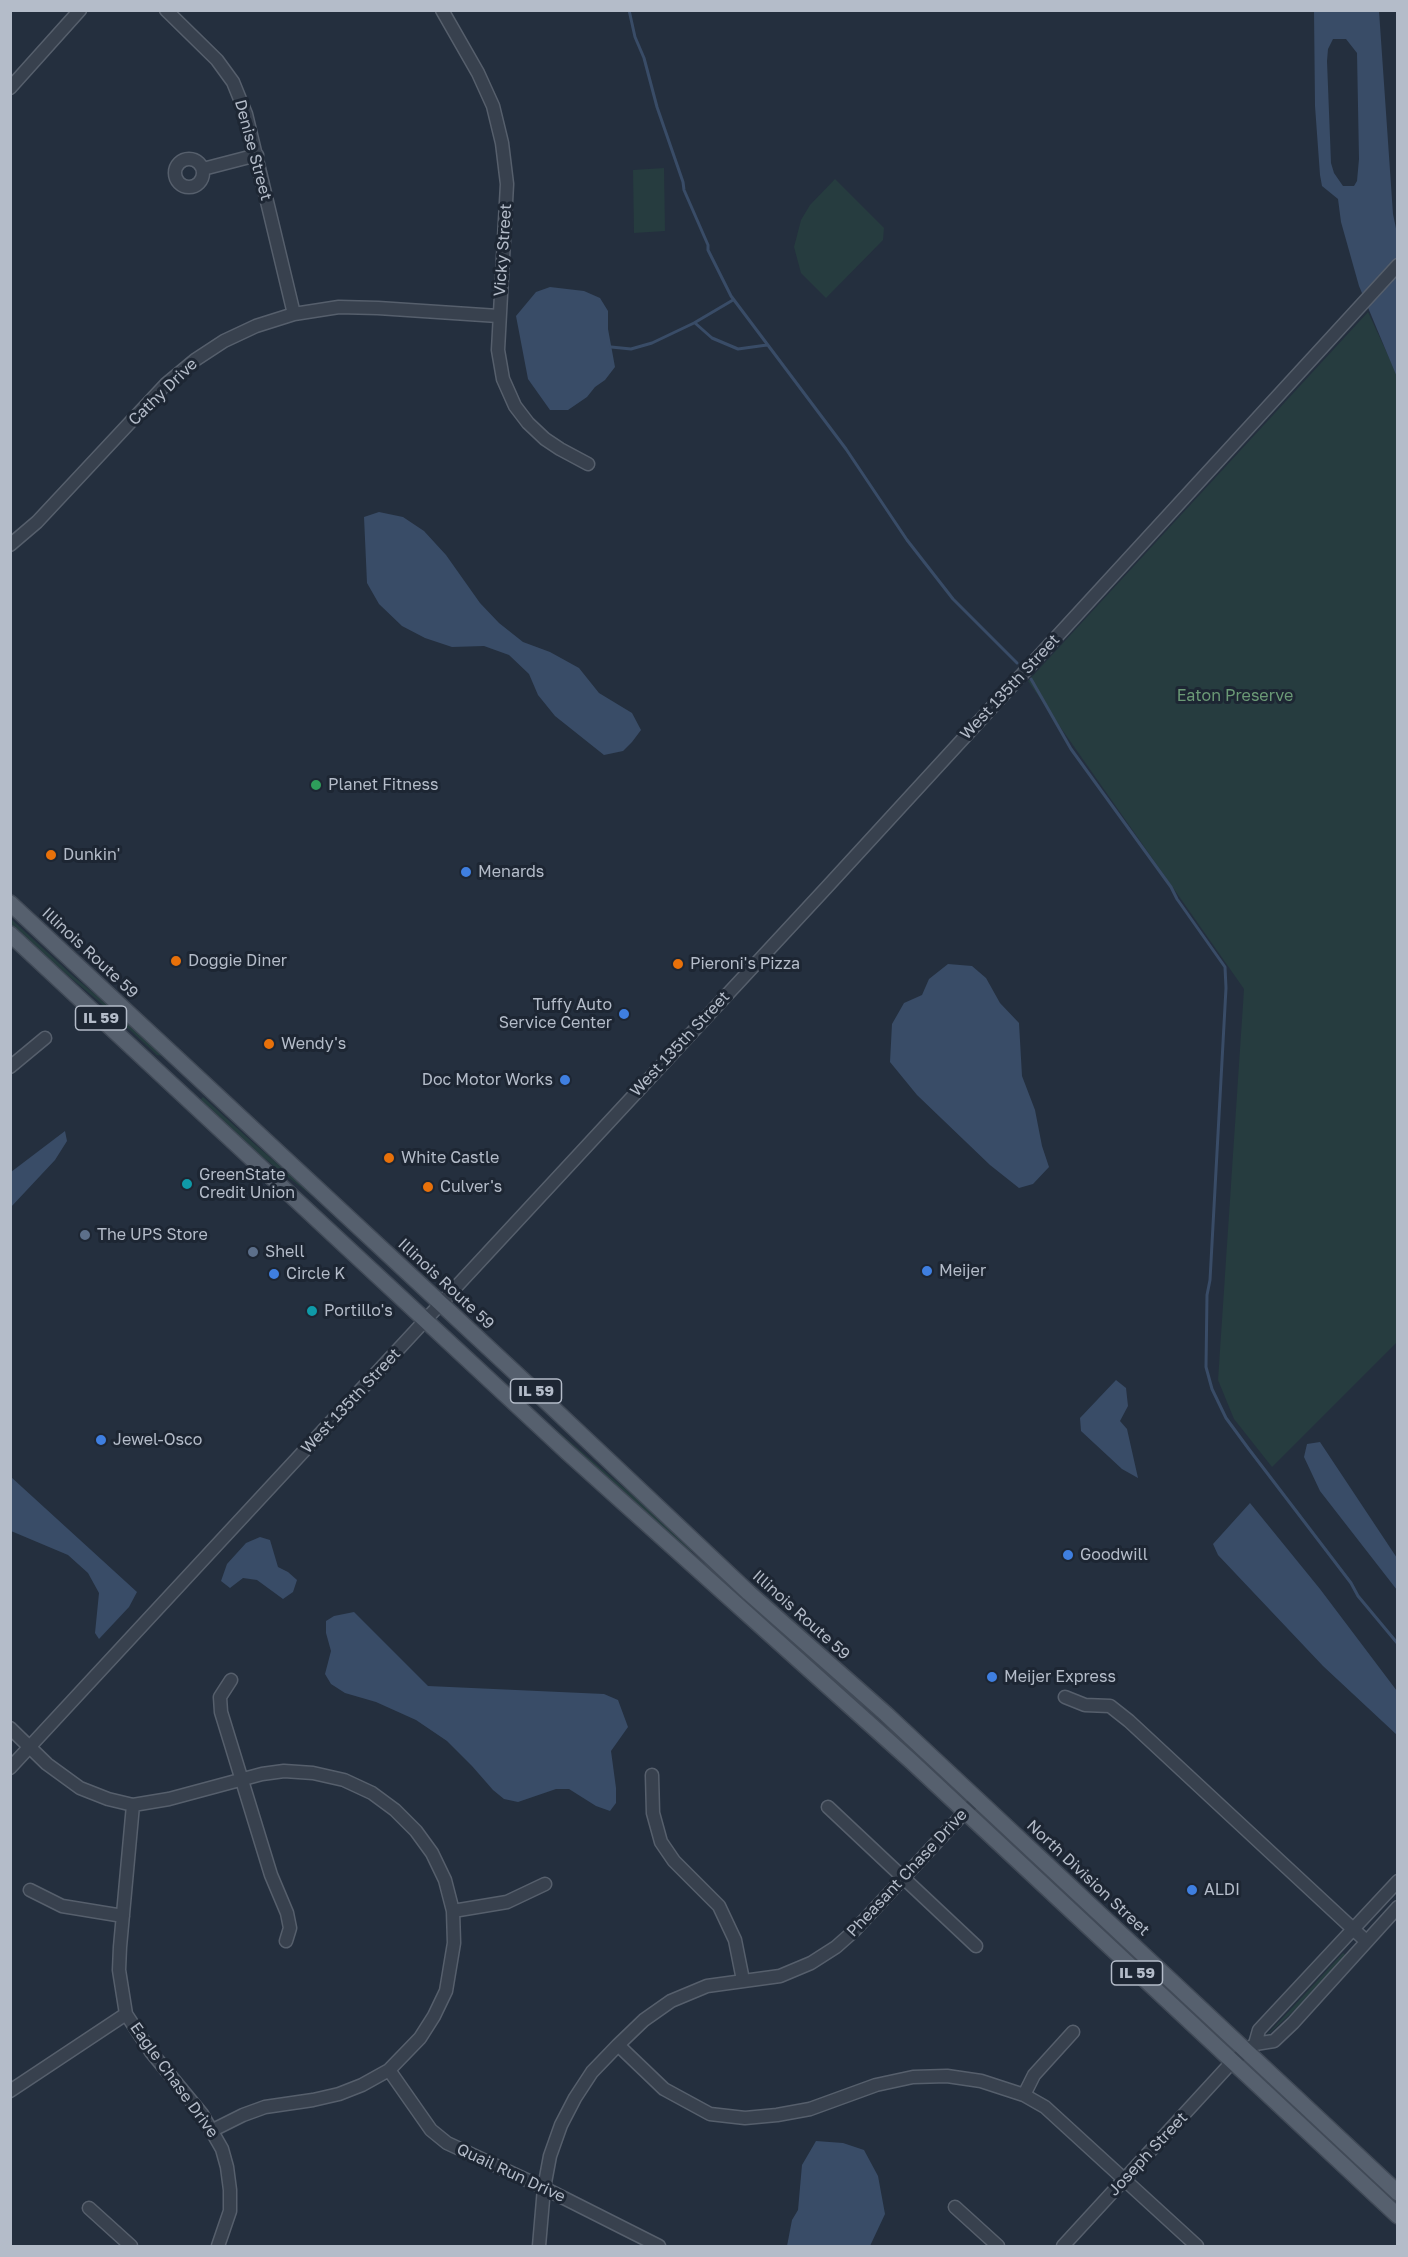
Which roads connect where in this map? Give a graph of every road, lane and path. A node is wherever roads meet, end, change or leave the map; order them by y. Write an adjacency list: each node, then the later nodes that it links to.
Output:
1 (80, 10): 4 (street)
2 (166, 10): 5 (street, Denise Street)
3 (442, 10): 9 (street, Vicky Street)
4 (10, 88)
5 (257, 155): 6 (street); 8 (street, Denise Street)
6 (203, 169)
7 (1398, 265): 16 (street, West 135th Street)
8 (294, 314): 9 (street, Cathy Drive); 11 (street, Cathy Drive)
9 (498, 316): 10 (street, Vicky Street)
10 (588, 464)
11 (10, 545)
12 (10, 903): 16 (main road, Illinois Route 59 / IL 59)
13 (10, 934): 17 (main road, IL 59)
14 (45, 1038): 15 (street)
15 (10, 1068)
16 (441, 1304): 17 (street, West 135th Street); 19 (main road, Illinois Route 59 / IL 59)
17 (426, 1319): 18 (main road, IL 59); 24 (street, West 135th Street)
18 (682, 1556): 19 (main road); 31 (main road, IL 59)
19 (717, 1564): 21 (main road, Illinois Route 59 / IL 59)
20 (231, 1680): 27 (street)
21 (858, 1690): 28 (main road, North Division Street / IL 59)
22 (1065, 1697): 39 (street)
23 (10, 1728): 24 (street)
24 (31, 1747): 25 (street, West 135th Street); 29 (street)
25 (10, 1768)
26 (652, 1775): 43 (street)
27 (242, 1779): 29 (street); 37 (street); 40 (street)
28 (977, 1798): 31 (street, Pheasant Chase Drive); 47 (main road, North Division Street / IL 59)
29 (133, 1804): 38 (street, Eagle Chase Drive)
30 (828, 1807): 32 (street)
31 (965, 1811): 32 (street, Pheasant Chase Drive); 48 (main road, IL 59)
32 (904, 1877): 42 (street); 43 (street, Pheasant Chase Drive)
33 (1398, 1881): 39 (street)
34 (545, 1884): 37 (street)
35 (30, 1890): 38 (street)
36 (1398, 1907): 41 (street)
37 (453, 1911): 49 (street)
38 (123, 1916): 44 (street, Eagle Chase Drive)
39 (1353, 1928): 41 (street); 47 (street)
40 (286, 1941)
41 (1366, 1941): 47 (street)
42 (976, 1946)
43 (743, 1980): 46 (street, Pheasant Chase Drive)
44 (126, 2014): 50 (street); 52 (street, Eagle Chase Drive)
45 (1074, 2032): 51 (street)
46 (618, 2045): 51 (street); 54 (street, Pheasant Chase Drive)
47 (1251, 2048): 48 (street, Joseph Street); 55 (main road, North Division Street / IL 59)
48 (1232, 2062): 53 (street, Joseph Street); 58 (main road, IL 59)
49 (389, 2070): 52 (street); 54 (street, Quail Run Drive)
50 (10, 2091)
51 (1024, 2095): 53 (street)
52 (213, 2130): 60 (street, Eagle Chase Drive)
53 (1124, 2180): 64 (street, Joseph Street); 65 (street)
54 (544, 2188): 61 (street, Pheasant Chase Drive); 62 (street, Quail Run Drive)
55 (1398, 2193)
56 (955, 2207): 63 (street)
57 (89, 2208): 59 (street)
58 (1398, 2216)
59 (131, 2247)
60 (218, 2247)
61 (539, 2247)
62 (659, 2247)
63 (998, 2247)
64 (1063, 2247)
65 (1197, 2247)

